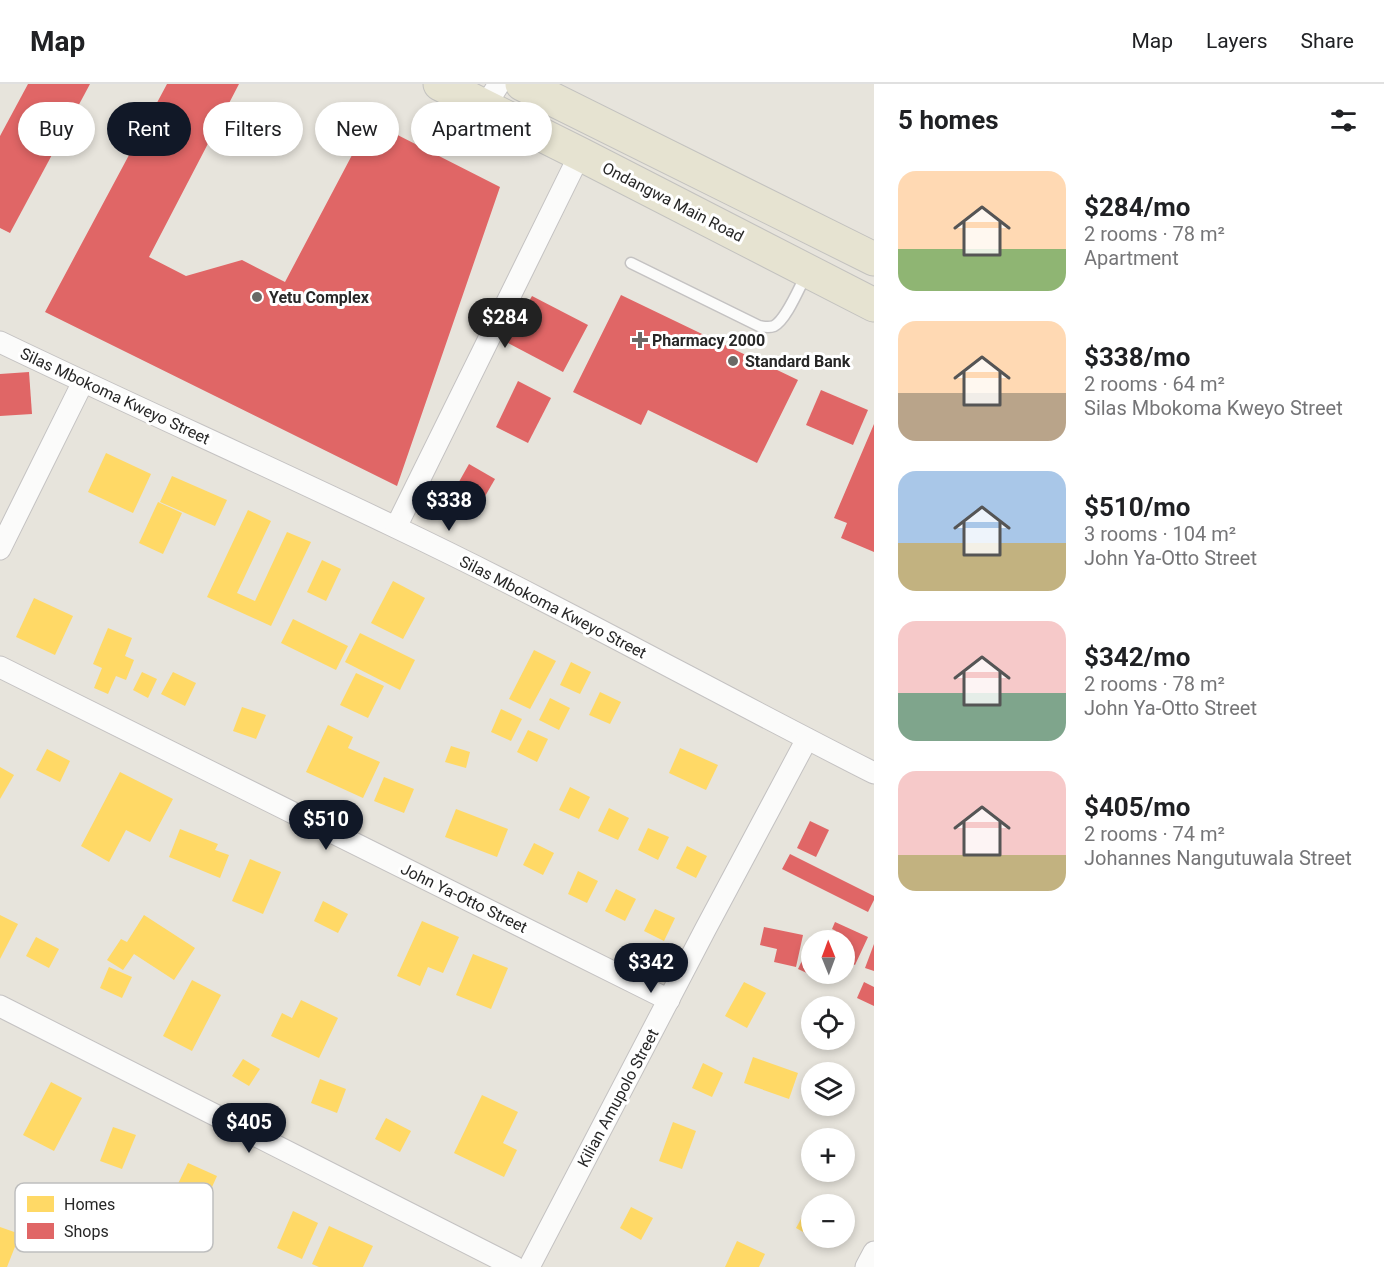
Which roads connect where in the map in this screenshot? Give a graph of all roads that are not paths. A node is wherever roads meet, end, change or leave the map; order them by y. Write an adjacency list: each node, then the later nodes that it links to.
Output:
1 (440, 84): 3 (main road, Ondangwa Main Road)
2 (522, 84): 5 (main road)
3 (492, 95): 4 (main road, Ondangwa Main Road)
4 (580, 154): 7 (main road, Ondangwa Main Road); 11 (street)
5 (870, 256): 8 (main road)
6 (631, 263): 7 (lane)
7 (808, 272): 8 (main road, Ondangwa Main Road)
8 (861, 298)
9 (0, 342): 10 (street, Silas Mbokoma Kweyo Street)
10 (83, 382): 11 (street, Silas Mbokoma Kweyo Street); 12 (street)
11 (396, 527): 14 (street, Silas Mbokoma Kweyo Street)
12 (0, 549)
13 (0, 667): 16 (street, John Ya-Otto Street)
14 (807, 739): 15 (street, Silas Mbokoma Kweyo Street); 16 (street, Kilian Amupolo Street)
15 (874, 773)
16 (669, 1000): 20 (street, Kilian Amupolo Street)
17 (0, 1006): 19 (street)
18 (874, 1252): 21 (street)
19 (515, 1267)
20 (530, 1267)
21 (866, 1267)

